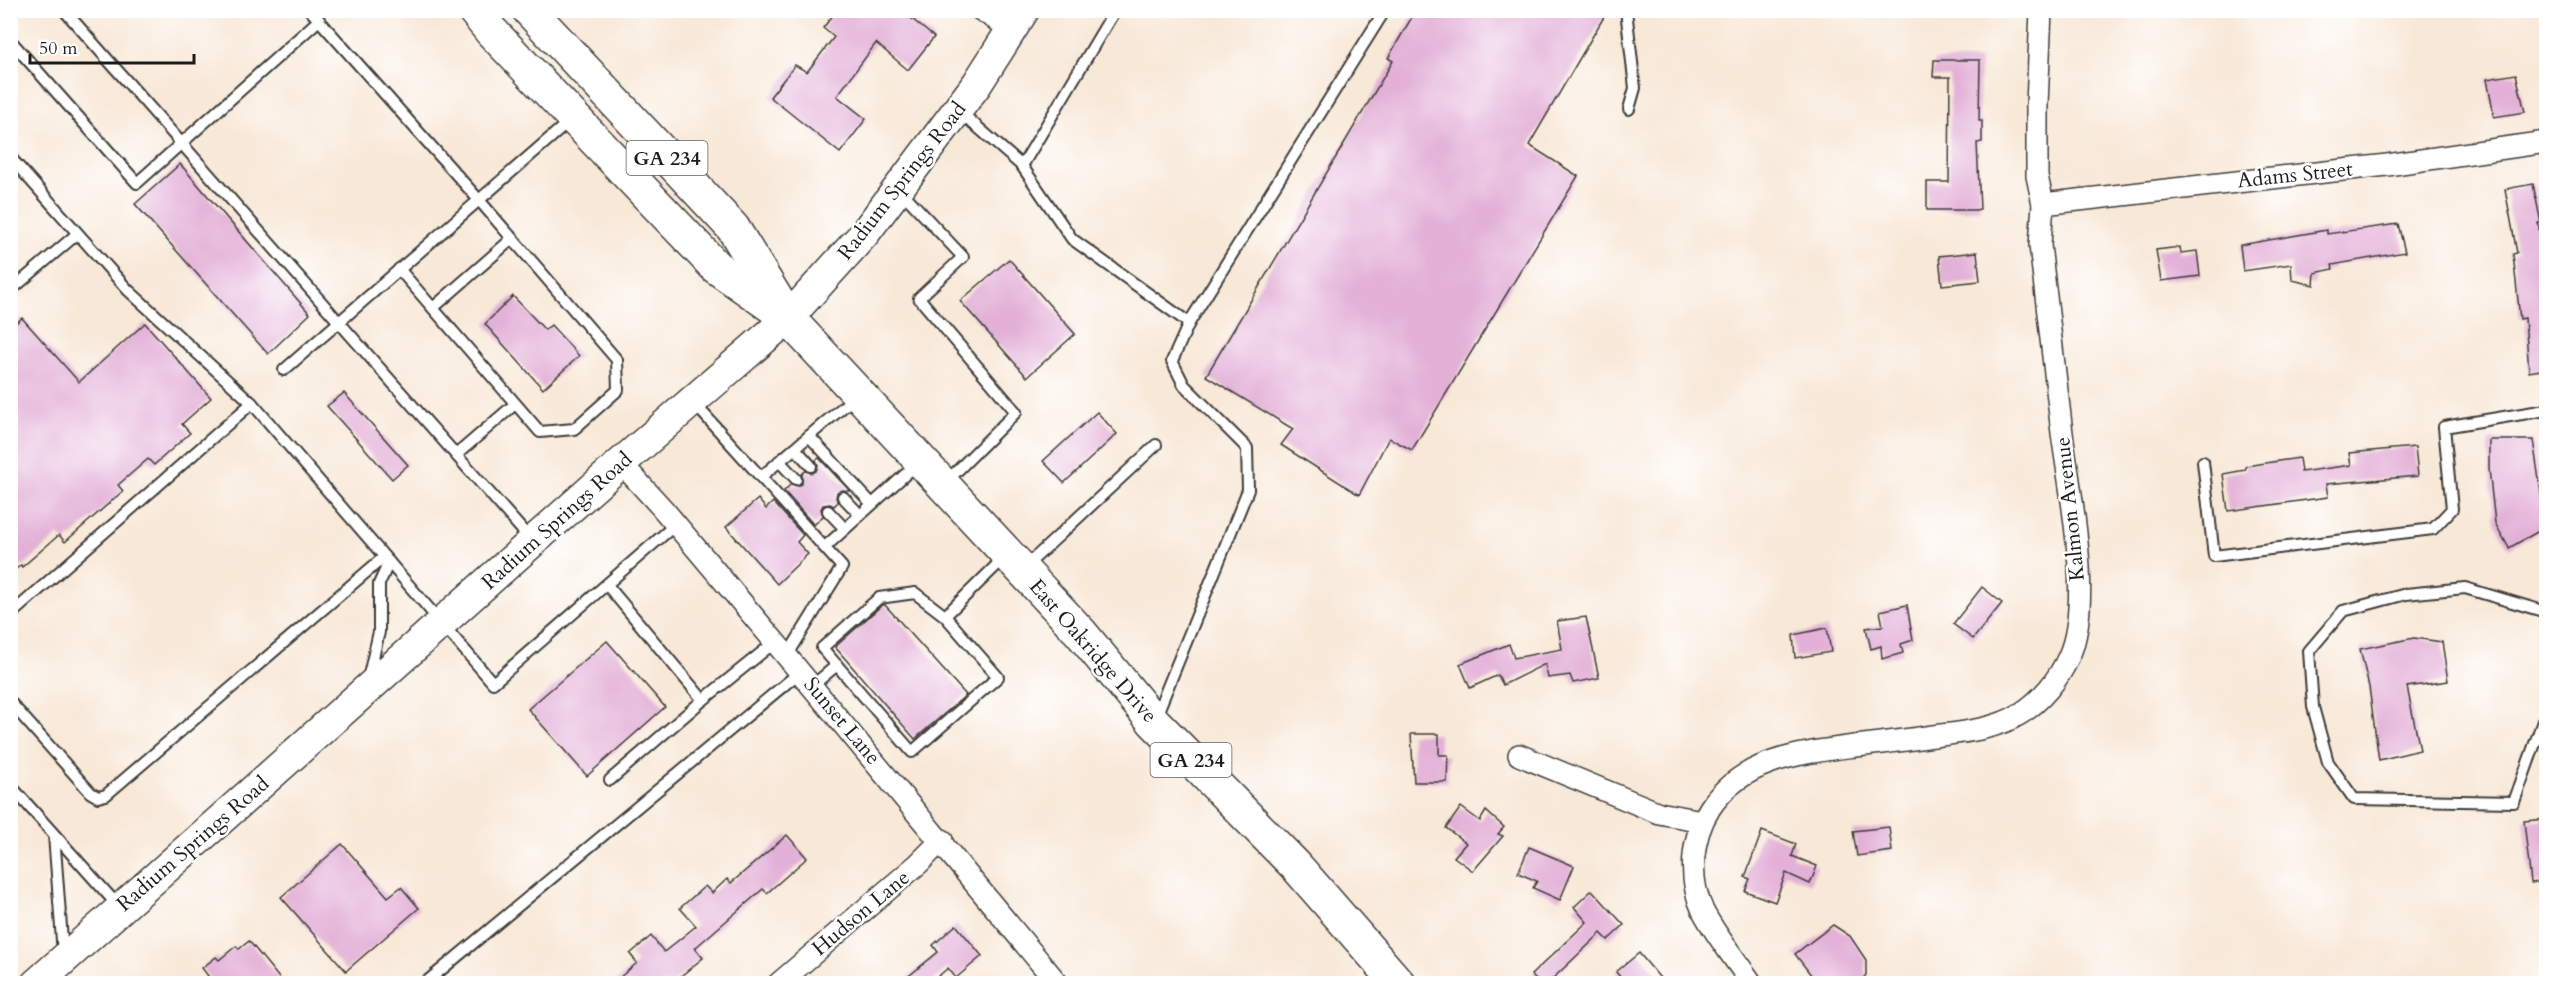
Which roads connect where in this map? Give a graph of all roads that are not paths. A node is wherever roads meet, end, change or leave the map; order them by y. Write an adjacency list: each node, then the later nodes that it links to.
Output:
1 (64, 10): 17 (lane)
2 (310, 10): 10 (lane)
3 (474, 10): 15 (main road, East Oakridge Drive / GA 234)
4 (529, 10): 28 (main road, East Oakridge Drive / GA 234)
5 (981, 10): 11 (street)
6 (1115, 10): 19 (lane)
7 (1385, 10): 30 (lane)
8 (1626, 10): 13 (lane)
9 (2041, 10): 22 (street, Kalmon Avenue)
10 (319, 20): 17 (lane); 21 (lane)
11 (1018, 20): 14 (main road, Radium Springs Road)
12 (10, 40): 17 (lane)
13 (1629, 109)
14 (957, 110): 19 (lane); 20 (main road, Radium Springs Road)
15 (574, 117): 21 (lane); 28 (main road, East Oakridge Drive / GA 234)
16 (2547, 142): 22 (street, Adams Street)
17 (181, 143): 29 (lane)
18 (10, 157): 23 (lane)
19 (1022, 166): 30 (lane)
20 (899, 188): 28 (main road, Radium Springs Road); 48 (lane)
21 (480, 200): 24 (lane); 25 (lane)
22 (2043, 204): 74 (street, Kalmon Avenue)
23 (77, 234): 26 (lane); 34 (lane)
24 (513, 238): 27 (lane); 35 (lane)
25 (399, 269): 27 (lane); 29 (lane)
26 (10, 291)
27 (433, 308): 35 (lane)
28 (788, 318): 32 (main road, East Oakridge Drive / GA 234); 33 (main road, Radium Springs Road)
29 (339, 322): 31 (lane); 40 (lane)
30 (1188, 323): 70 (lane)
31 (284, 370)
32 (858, 394): 37 (lane); 42 (main road, East Oakridge Drive / GA 234)
33 (693, 401): 44 (main road, Radium Springs Road); 46 (lane)
34 (252, 403): 57 (lane); 61 (lane)
35 (515, 404): 40 (lane)
36 (2547, 410): 43 (lane)
37 (809, 436): 39 (lane); 50 (lane)
38 (1156, 445): 58 (lane)
39 (795, 448): 41 (lane); 45 (lane)
40 (456, 455): 55 (lane)
41 (779, 461): 46 (lane); 47 (lane)
42 (920, 461): 48 (main road, East Oakridge Drive / GA 234); 50 (lane)
43 (2203, 462)
44 (621, 463): 53 (street, Sunset Lane); 55 (main road, Radium Springs Road)
45 (811, 465)
46 (761, 477): 56 (lane)
47 (796, 479)
48 (943, 485): 58 (main road, East Oakridge Drive / GA 234)
49 (843, 497): 52 (lane)
50 (873, 504): 52 (lane)
51 (828, 511): 54 (lane)
52 (860, 515): 54 (lane)
53 (676, 524): 59 (lane); 64 (street, Sunset Lane)
54 (845, 529): 56 (lane)
55 (533, 543): 63 (main road, Radium Springs Road)
56 (825, 548): 64 (lane)
57 (386, 559): 63 (lane); 66 (lane); 68 (lane)
58 (1014, 563): 62 (lane); 70 (main road, East Oakridge Drive / GA 234)
59 (607, 585): 63 (lane); 67 (lane)
60 (2547, 612): 69 (lane)
61 (10, 615)
62 (945, 616): 65 (lane); 65 (lane)
63 (442, 624): 66 (main road, Radium Springs Road)
64 (794, 664): 65 (lane); 67 (lane); 76 (street, Sunset Lane); 79 (lane)
65 (837, 665)
66 (365, 692): 77 (main road, Radium Springs Road)
67 (703, 700): 72 (lane)
68 (10, 702)
69 (2547, 719)
70 (1154, 722): 82 (main road, East Oakridge Drive / GA 234)
71 (1519, 755): 74 (street)
72 (610, 780)
73 (10, 785): 75 (lane)
74 (1702, 821): 83 (street, Kalmon Avenue)
75 (54, 835): 77 (lane); 78 (lane)
76 (942, 840): 80 (street, Hudson Lane); 81 (street, Sunset Lane)
77 (120, 908): 78 (main road, Radium Springs Road)
78 (50, 975)
79 (424, 984)
80 (778, 984)
81 (1058, 984)
82 (1399, 984)
83 (1752, 984)

